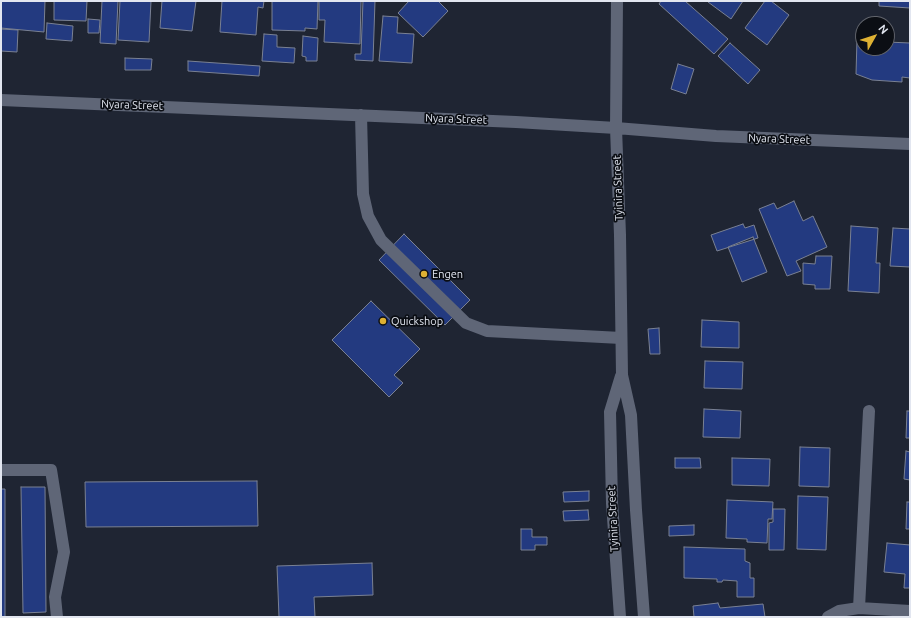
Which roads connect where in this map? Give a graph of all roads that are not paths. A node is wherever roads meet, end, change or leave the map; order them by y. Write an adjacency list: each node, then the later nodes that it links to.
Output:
1 (617, 1): 4 (street, Tyinira Street)
2 (1, 100): 3 (street, Nyara Street)
3 (362, 115): 4 (street, Nyara Street); 6 (street)
4 (616, 128): 5 (street, Nyara Street); 6 (street, Tyinira Street)
5 (910, 144)
6 (621, 338): 7 (street, Tyinira Street)
7 (622, 375): 13 (street, Tyinira Street); 14 (street, Tyinira Street)
8 (869, 411): 10 (street)
9 (1, 470): 12 (street)
10 (859, 608): 11 (street); 15 (street)
11 (910, 611)
12 (57, 617)
13 (620, 617)
14 (644, 617)
15 (828, 617)

